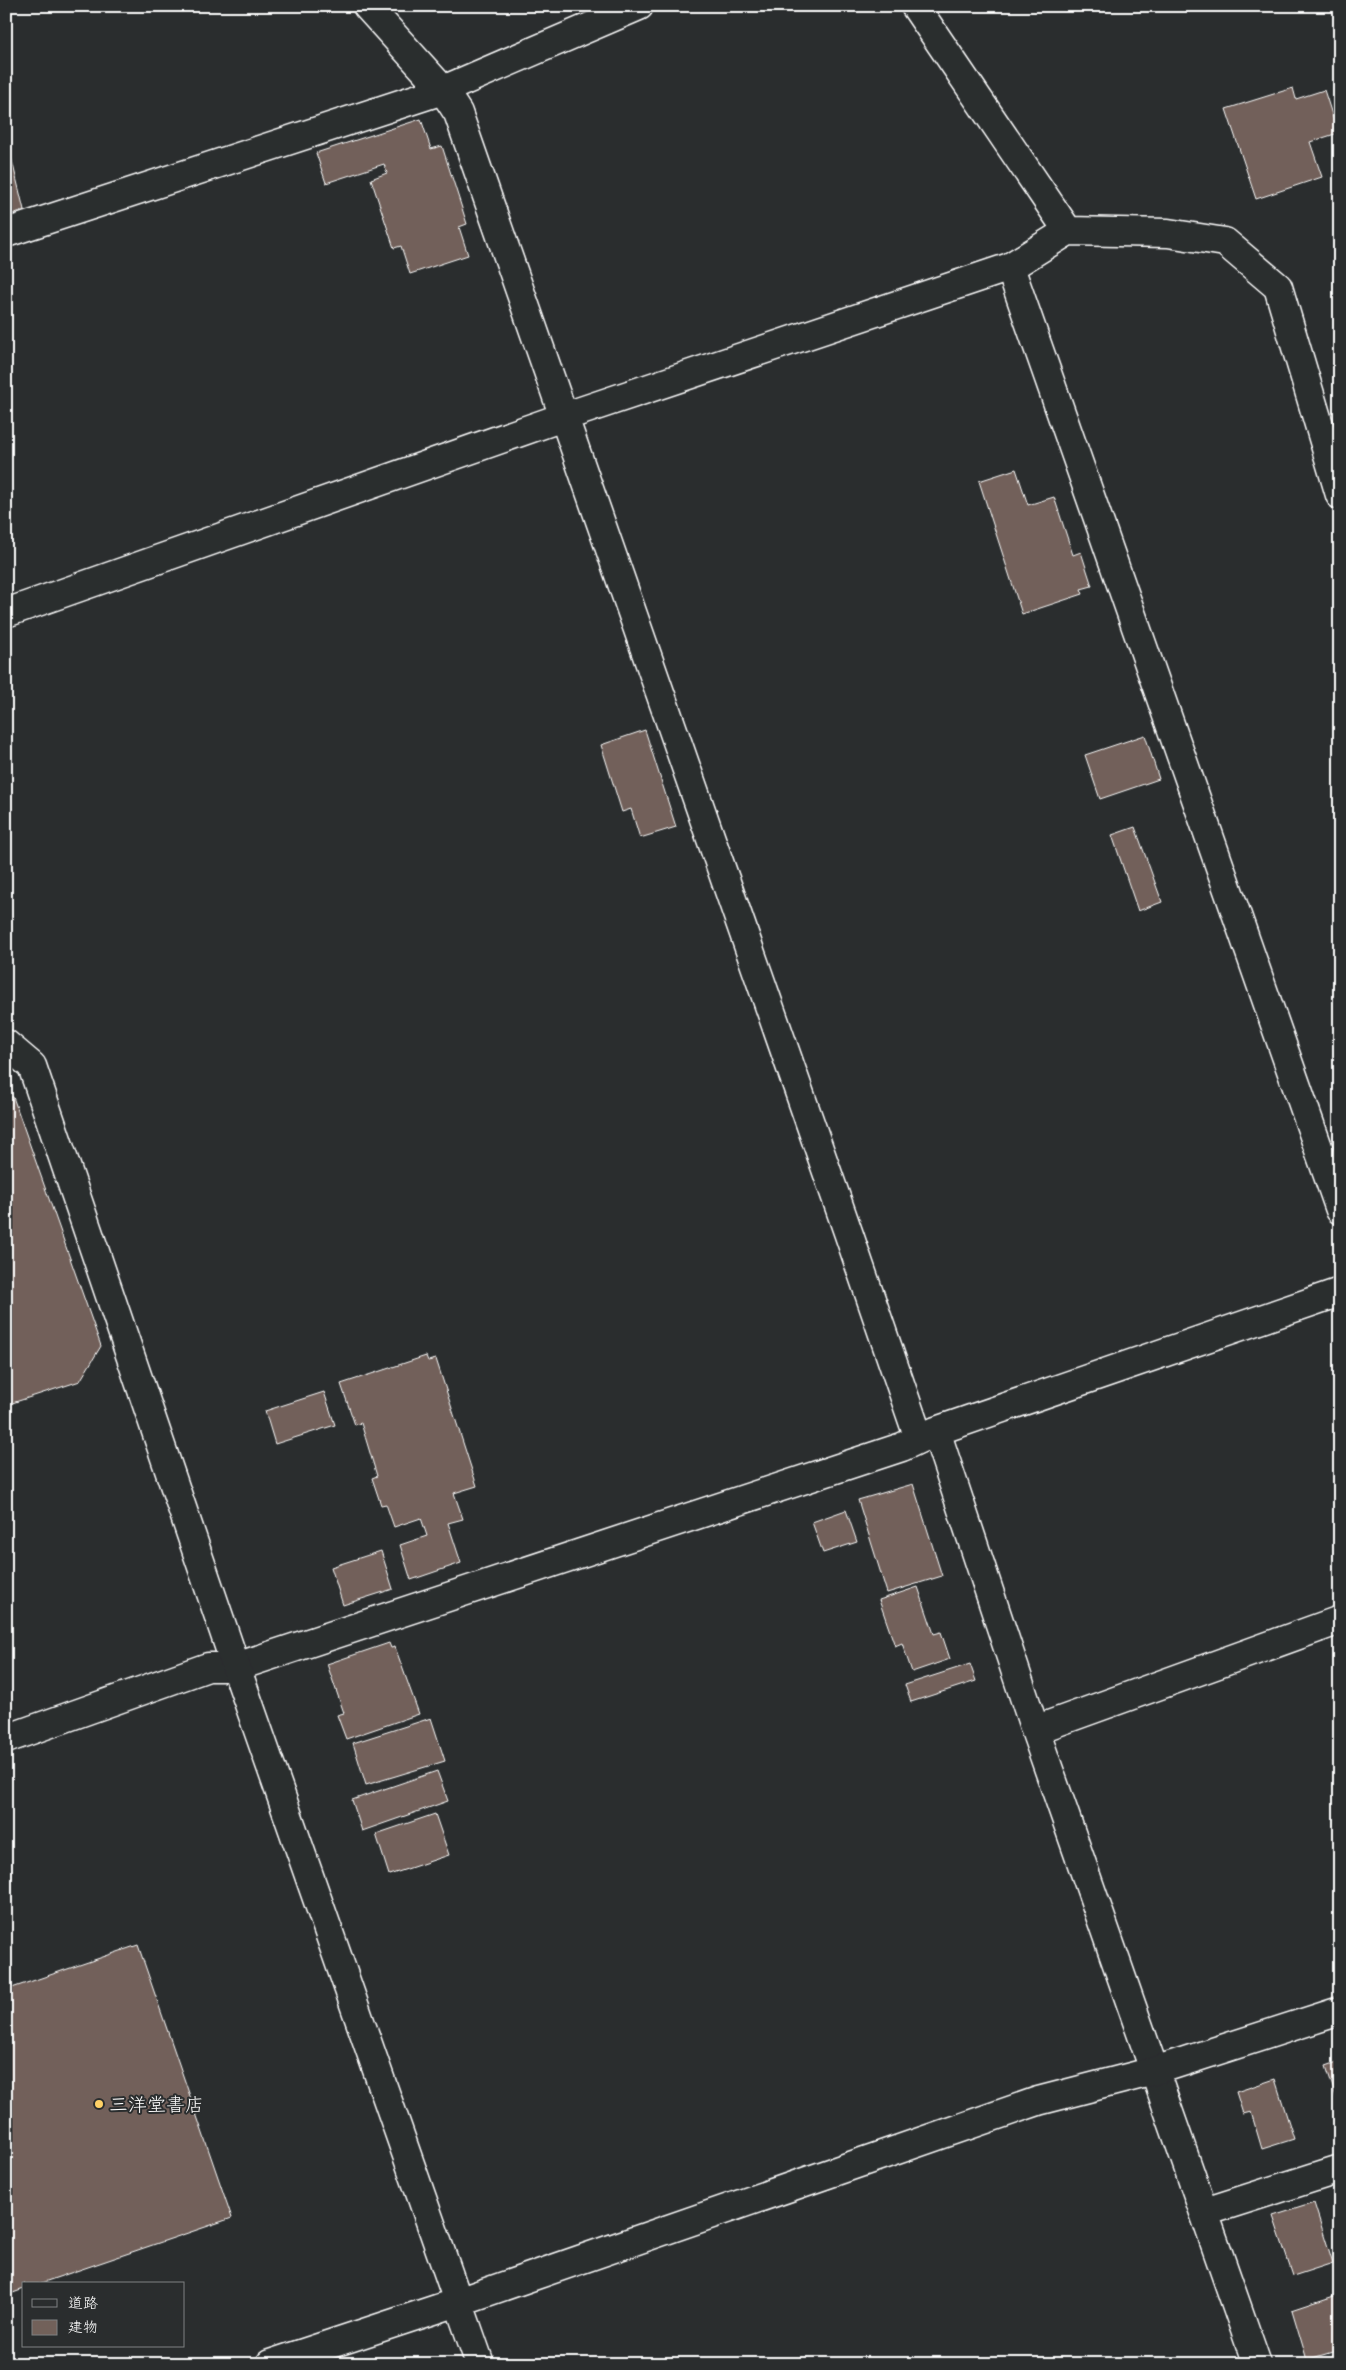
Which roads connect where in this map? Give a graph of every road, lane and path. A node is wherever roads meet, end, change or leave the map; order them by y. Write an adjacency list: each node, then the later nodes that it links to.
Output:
1 (367, 6): 4 (street)
2 (639, 6): 4 (street)
3 (915, 6): 5 (street)
4 (443, 90): 6 (street); 8 (street)
5 (1068, 231): 7 (street); 9 (street)
6 (6, 233)
7 (1010, 267): 8 (street); 12 (street)
8 (564, 417): 10 (street); 14 (street)
9 (1340, 495)
10 (6, 613)
11 (6, 1044): 16 (street)
12 (1340, 1210)
13 (1340, 1292): 14 (street)
14 (928, 1435): 16 (street); 17 (street)
15 (1340, 1620): 17 (street)
16 (236, 1667): 18 (street); 23 (street)
17 (1035, 1730): 20 (street)
18 (6, 1739)
19 (1340, 2012): 20 (street)
20 (1154, 2070): 22 (street); 23 (street)
21 (1340, 2169): 22 (street)
22 (1205, 2212): 26 (street)
23 (458, 2302): 24 (street); 25 (street)
24 (270, 2364)
25 (480, 2364)
26 (1257, 2364)

